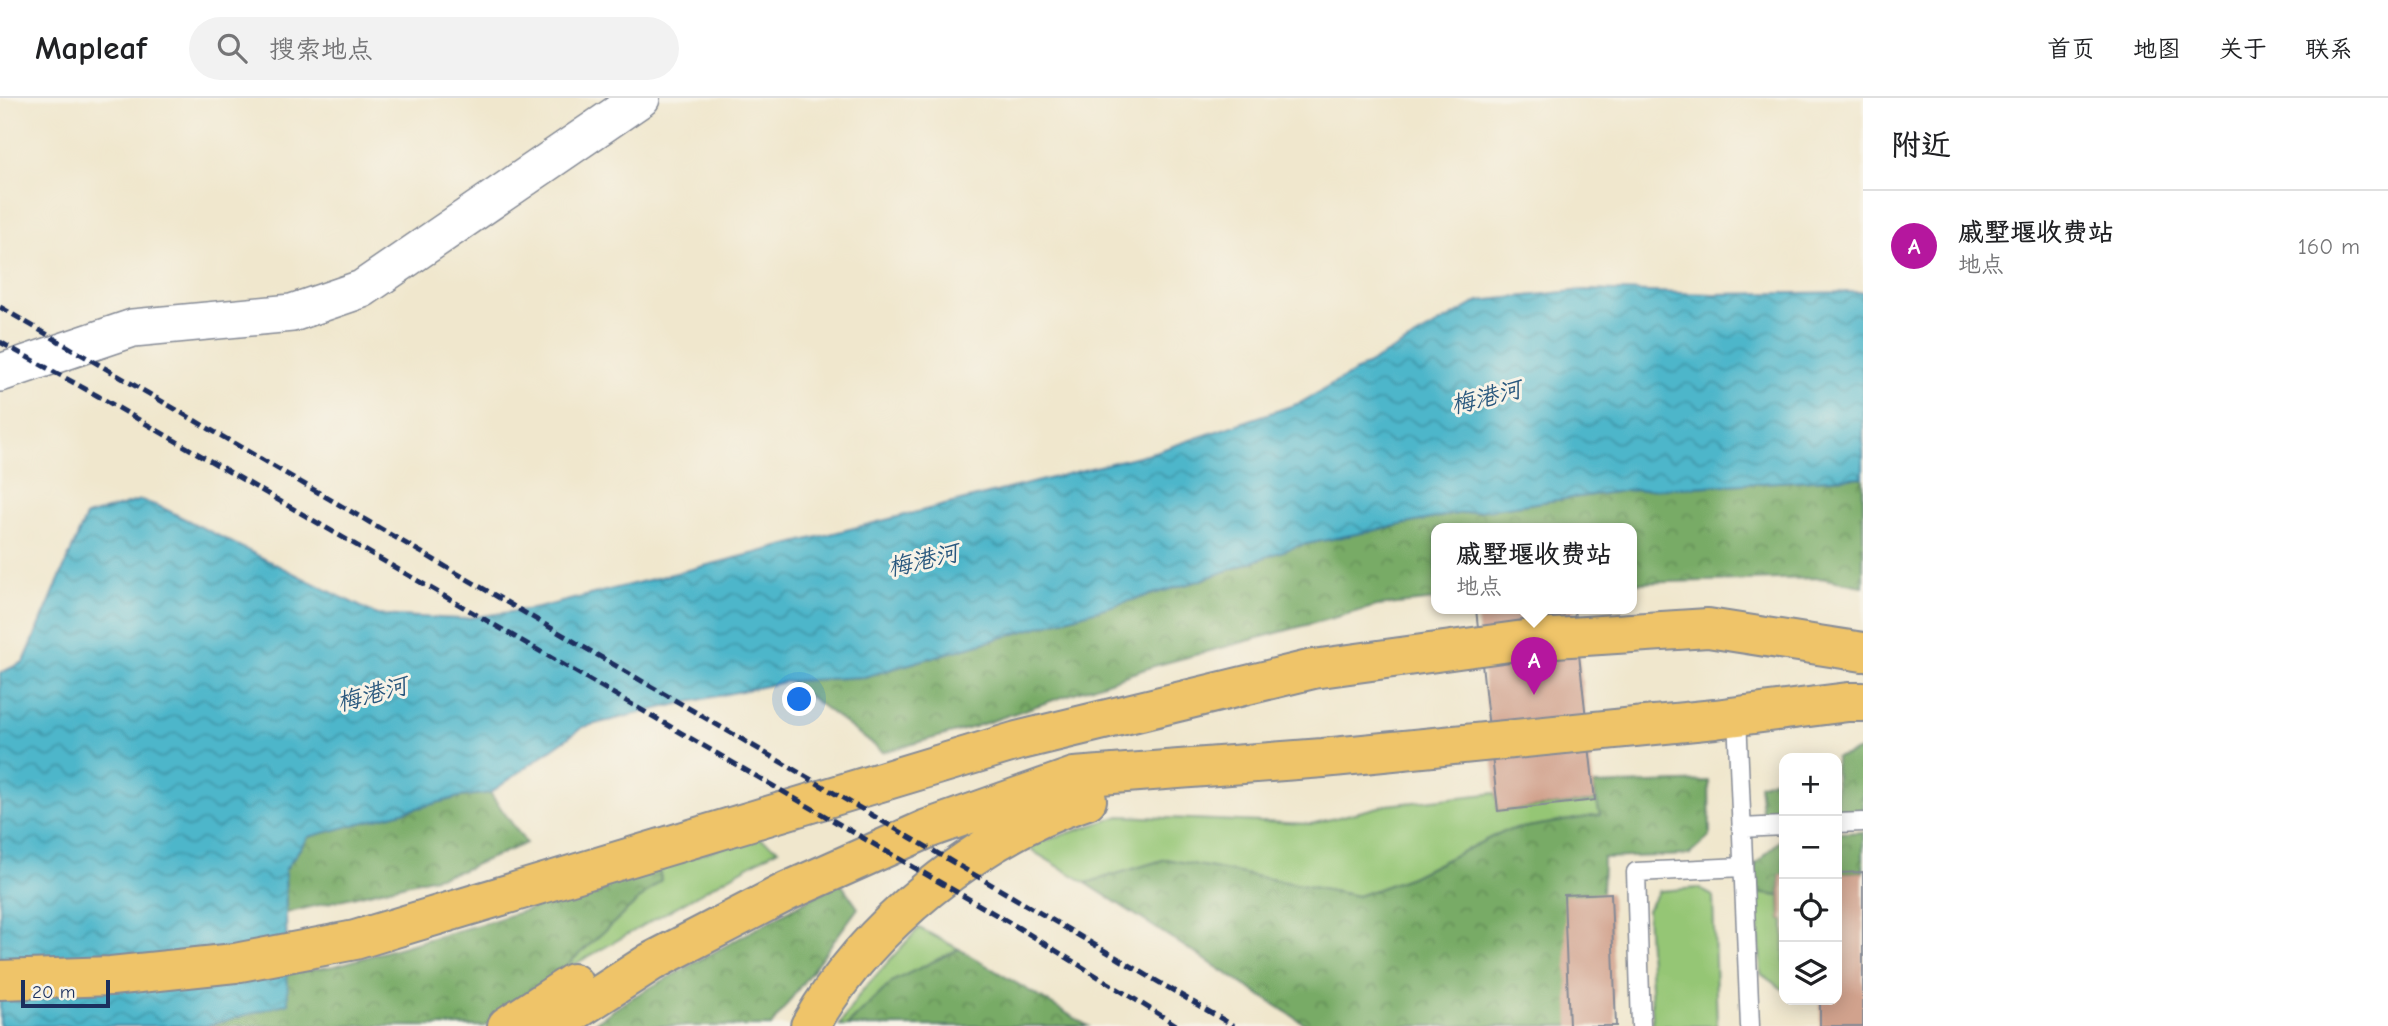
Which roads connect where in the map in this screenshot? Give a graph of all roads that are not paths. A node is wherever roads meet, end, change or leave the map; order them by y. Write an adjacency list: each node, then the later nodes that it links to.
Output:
1 (641, 98): 2 (street)
2 (0, 373)
3 (1772, 638): 4 (highway); 5 (highway); 6 (highway)
4 (1863, 641)
5 (1863, 652)
6 (1313, 668): 15 (highway); 16 (highway)
7 (1858, 703): 8 (highway)
8 (1737, 716): 9 (highway); 13 (lane)
9 (1181, 769): 17 (highway); 18 (highway)
10 (1863, 822): 11 (lane)
11 (1842, 823)
12 (1779, 826): 13 (lane)
13 (1741, 828): 14 (lane)
14 (1743, 867): 19 (lane); 20 (lane)
15 (0, 980)
16 (507, 1026)
17 (552, 1026)
18 (810, 1026)
19 (1641, 1026)
20 (1750, 1026)

